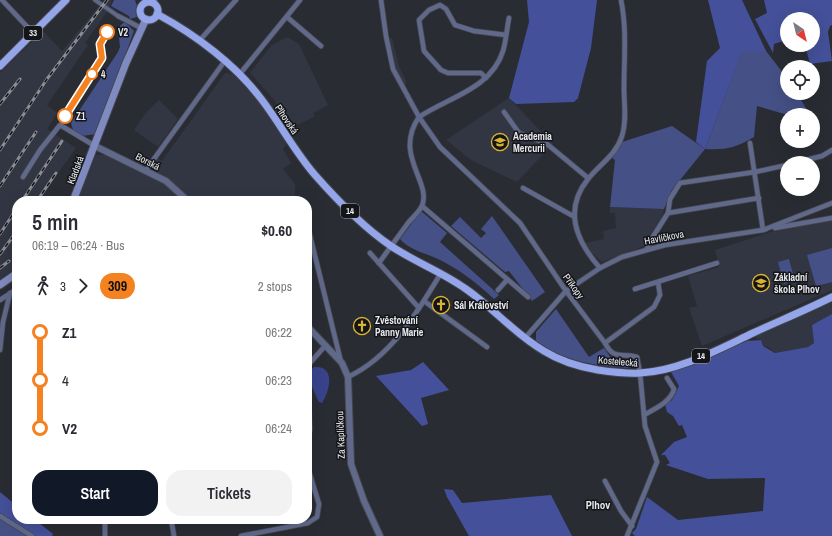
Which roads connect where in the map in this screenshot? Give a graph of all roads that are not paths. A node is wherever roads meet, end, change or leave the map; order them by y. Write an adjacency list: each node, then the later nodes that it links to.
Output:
1 (2, 0): 16 (street)
2 (66, 0): 16 (main road, 33)
3 (95, 0): 11 (street)
4 (236, 0): 18 (street)
5 (300, 0): 12 (street)
6 (381, 0): 25 (street)
7 (621, 0): 34 (street)
8 (142, 2): 9 (main road); 14 (main road)
9 (154, 2): 10 (main road)
10 (157, 14): 14 (main road); 18 (main road, Plhovská / 14)
11 (118, 16): 15 (street)
12 (287, 17): 19 (street); 22 (street)
13 (509, 18): 17 (street)
14 (146, 19): 15 (main road, Kladská)
15 (141, 28): 27 (main road, Kladská)
16 (33, 33): 21 (main road, 33)
17 (506, 35): 23 (street); 23 (street)
18 (199, 41): 20 (main road, Plhovská / 14)
19 (320, 46)
20 (224, 62): 22 (main road, Plhovská / 14); 31 (street)
21 (0, 66)
22 (239, 75): 46 (main road, Plhovská / 14)
23 (486, 78): 25 (street)
24 (504, 112): 34 (street)
25 (419, 117): 40 (street); 59 (street, Příkopy)
26 (750, 143): 32 (street)
27 (92, 145): 31 (street, Borská); 33 (street); 36 (main road, Kladská)
28 (832, 150): 29 (street)
29 (820, 156)
30 (780, 167): 32 (street)
31 (146, 170): 37 (street, Borská)
32 (755, 172): 38 (street); 41 (street)
33 (23, 176)
34 (588, 178): 42 (street)
35 (523, 188): 42 (street)
36 (75, 196)
37 (182, 196)
38 (759, 198): 41 (street); 44 (street)
39 (832, 203): 44 (street, Havlíčkova)
40 (422, 206): 46 (street); 54 (street)
41 (668, 213): 47 (street)
42 (573, 216): 51 (street)
43 (832, 218): 44 (street)
44 (764, 230): 47 (street, Havlíčkova)
45 (312, 243): 73 (street)
46 (391, 246): 49 (street); 52 (main road, 14)
47 (647, 249): 51 (street, Havlíčkova)
48 (370, 253): 49 (street)
49 (379, 263): 65 (street)
50 (717, 263): 55 (street)
51 (600, 268): 59 (street, Havlíčkova)
52 (441, 273): 64 (street); 67 (main road, Kostelecká / 14)
53 (12, 277): 56 (main road)
54 (507, 280): 58 (street); 61 (street)
55 (658, 282): 57 (street); 68 (street)
56 (0, 285)
57 (635, 289)
58 (498, 290)
59 (566, 291): 67 (street, Havlíčkova); 68 (street, Příkopy)
60 (10, 293): 63 (street); 71 (street)
61 (528, 297)
62 (832, 298): 74 (main road, Kostelecká / 14)
63 (0, 300)
64 (424, 301): 65 (street); 70 (street)
65 (419, 308): 75 (street)
66 (312, 332): 69 (street)
67 (525, 338): 74 (main road, Kostelecká / 14)
68 (605, 343): 74 (street, Příkopy)
69 (325, 346): 72 (street); 73 (street)
70 (487, 347)
71 (0, 350)
72 (312, 361)
73 (342, 363): 75 (street)
74 (640, 373): 77 (street)
75 (348, 377): 92 (street, Za Kapličkou)
76 (667, 378): 77 (street)
77 (644, 416): 87 (street)
78 (312, 481): 81 (street)
79 (605, 481): 87 (street)
80 (0, 516): 82 (street)
81 (312, 520)
82 (12, 524)
83 (13, 524): 88 (street)
84 (105, 524): 89 (street)
85 (172, 524): 90 (street)
86 (303, 524): 91 (street)
87 (632, 526): 93 (street)
88 (32, 536)
89 (105, 536)
90 (174, 536)
91 (241, 536)
92 (380, 536)
93 (627, 536)

